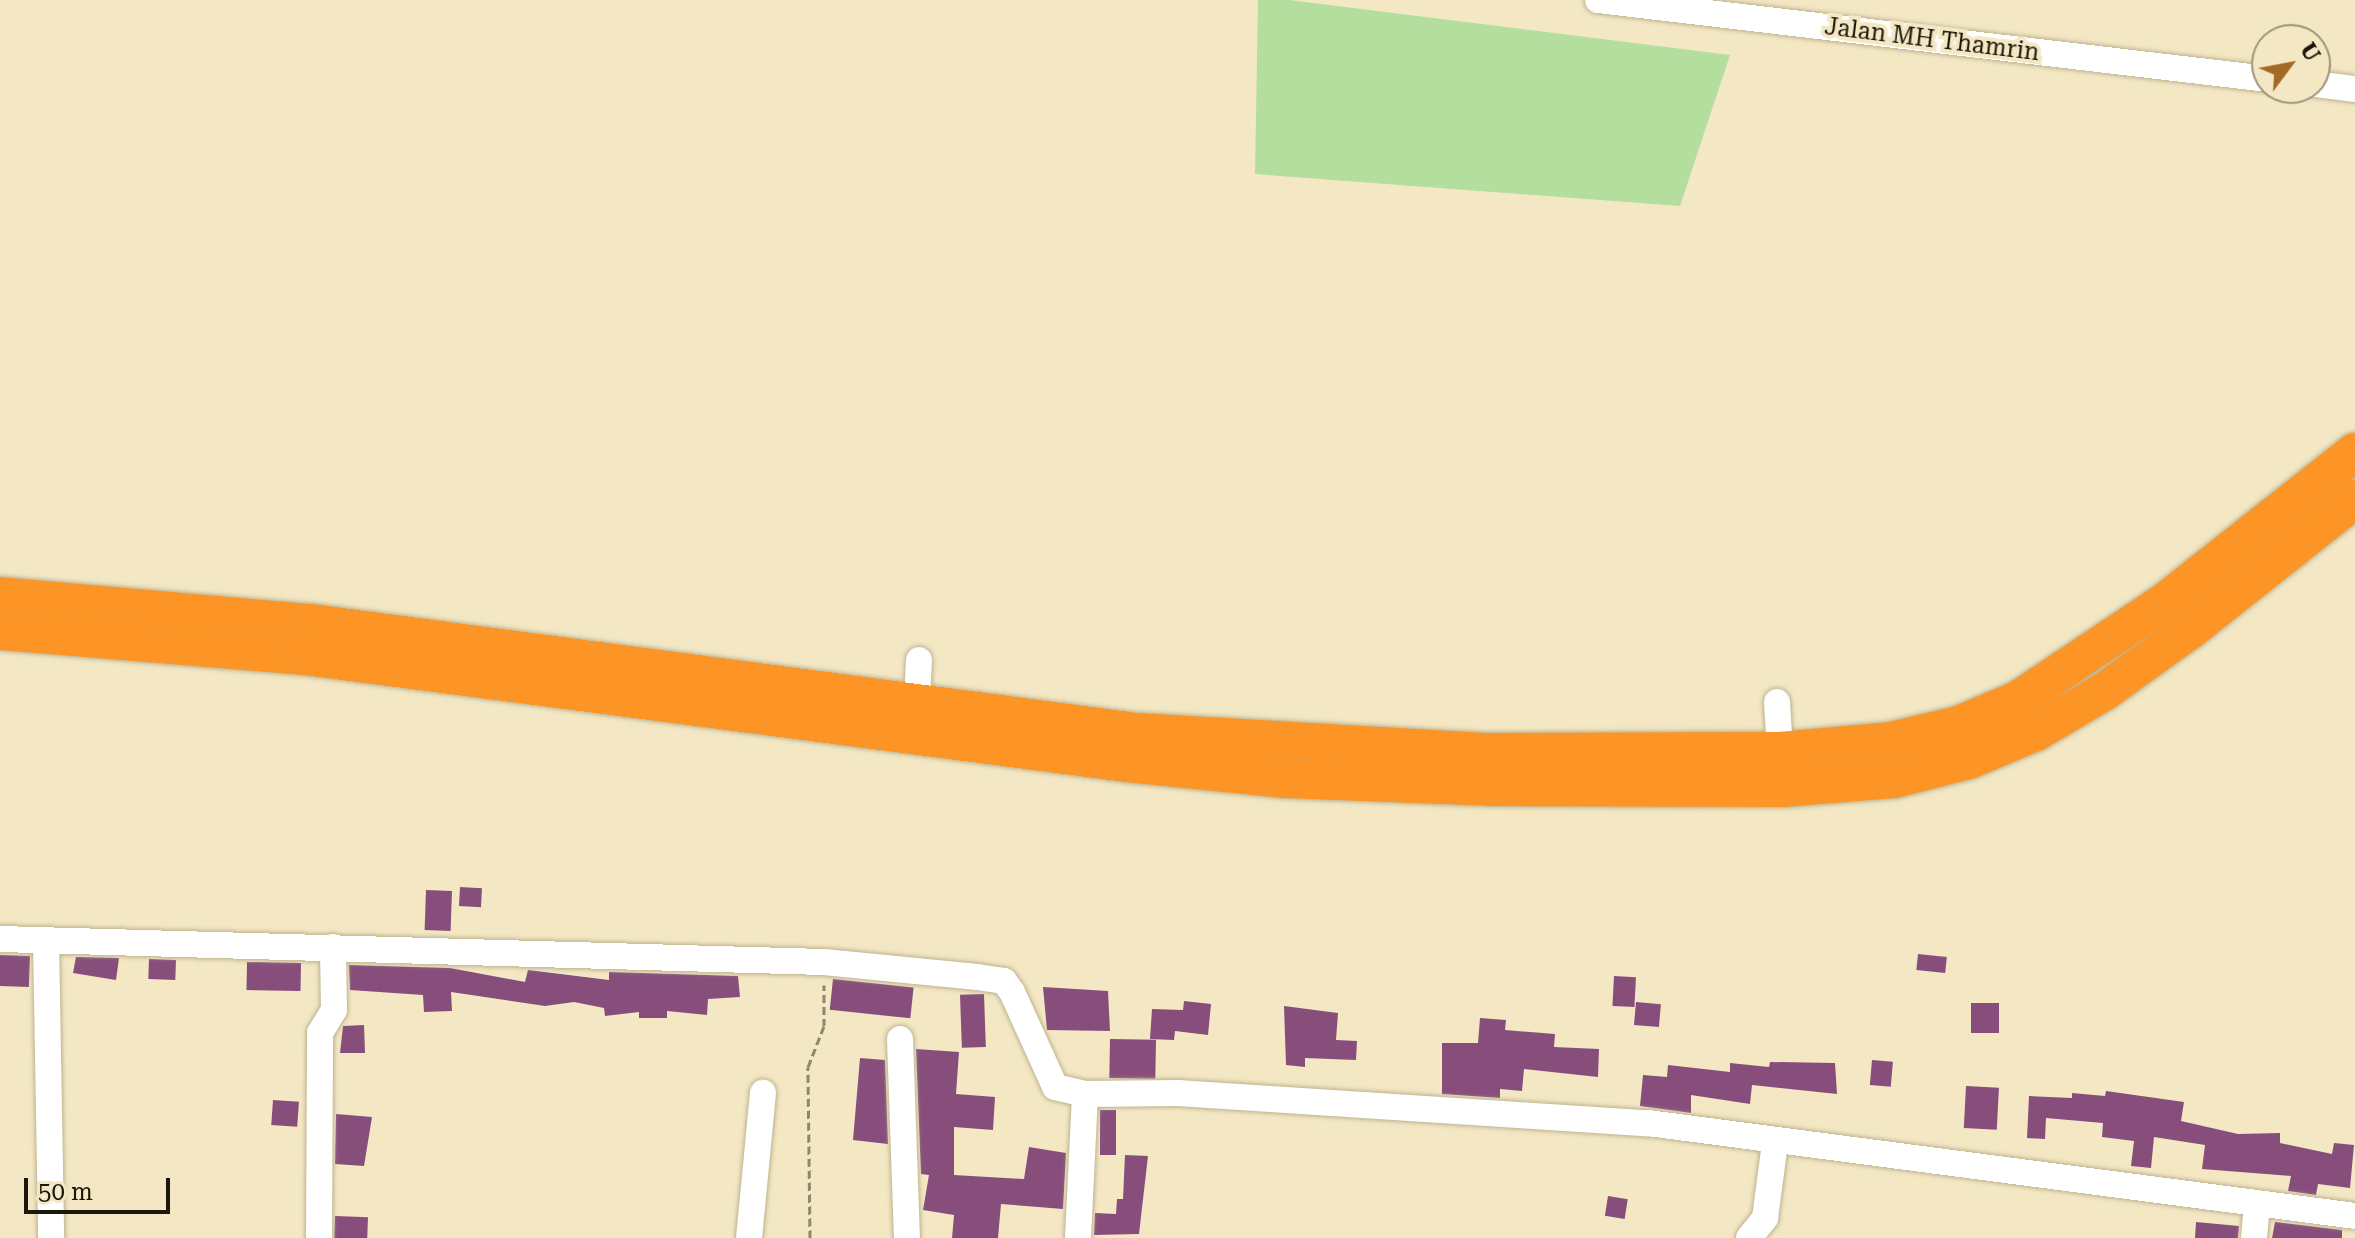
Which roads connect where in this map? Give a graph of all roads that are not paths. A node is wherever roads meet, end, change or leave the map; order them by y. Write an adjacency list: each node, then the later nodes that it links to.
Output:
1 (1598, 0): 2 (street, Jalan MH Thamrin)
2 (2251, 77)
3 (2331, 86): 4 (street)
4 (2355, 89)
5 (2355, 452): 12 (highway)
6 (2355, 499): 12 (highway)
7 (0, 596): 11 (highway)
8 (0, 631): 11 (highway)
9 (919, 660): 11 (street)
10 (1777, 702): 12 (street)
11 (916, 720): 12 (highway)
12 (1781, 769)
13 (0, 939): 14 (street)
14 (46, 940): 15 (street); 23 (street)
15 (333, 947): 18 (street); 24 (street)
16 (900, 1039): 26 (street)
17 (763, 1093): 25 (street)
18 (1085, 1094): 19 (street); 27 (street)
19 (1775, 1143): 20 (street); 22 (street)
20 (2257, 1205): 21 (street); 28 (street)
21 (2355, 1216)
22 (1762, 1231)
23 (51, 1238)
24 (319, 1238)
25 (749, 1238)
26 (907, 1238)
27 (1078, 1238)
28 (2254, 1238)

